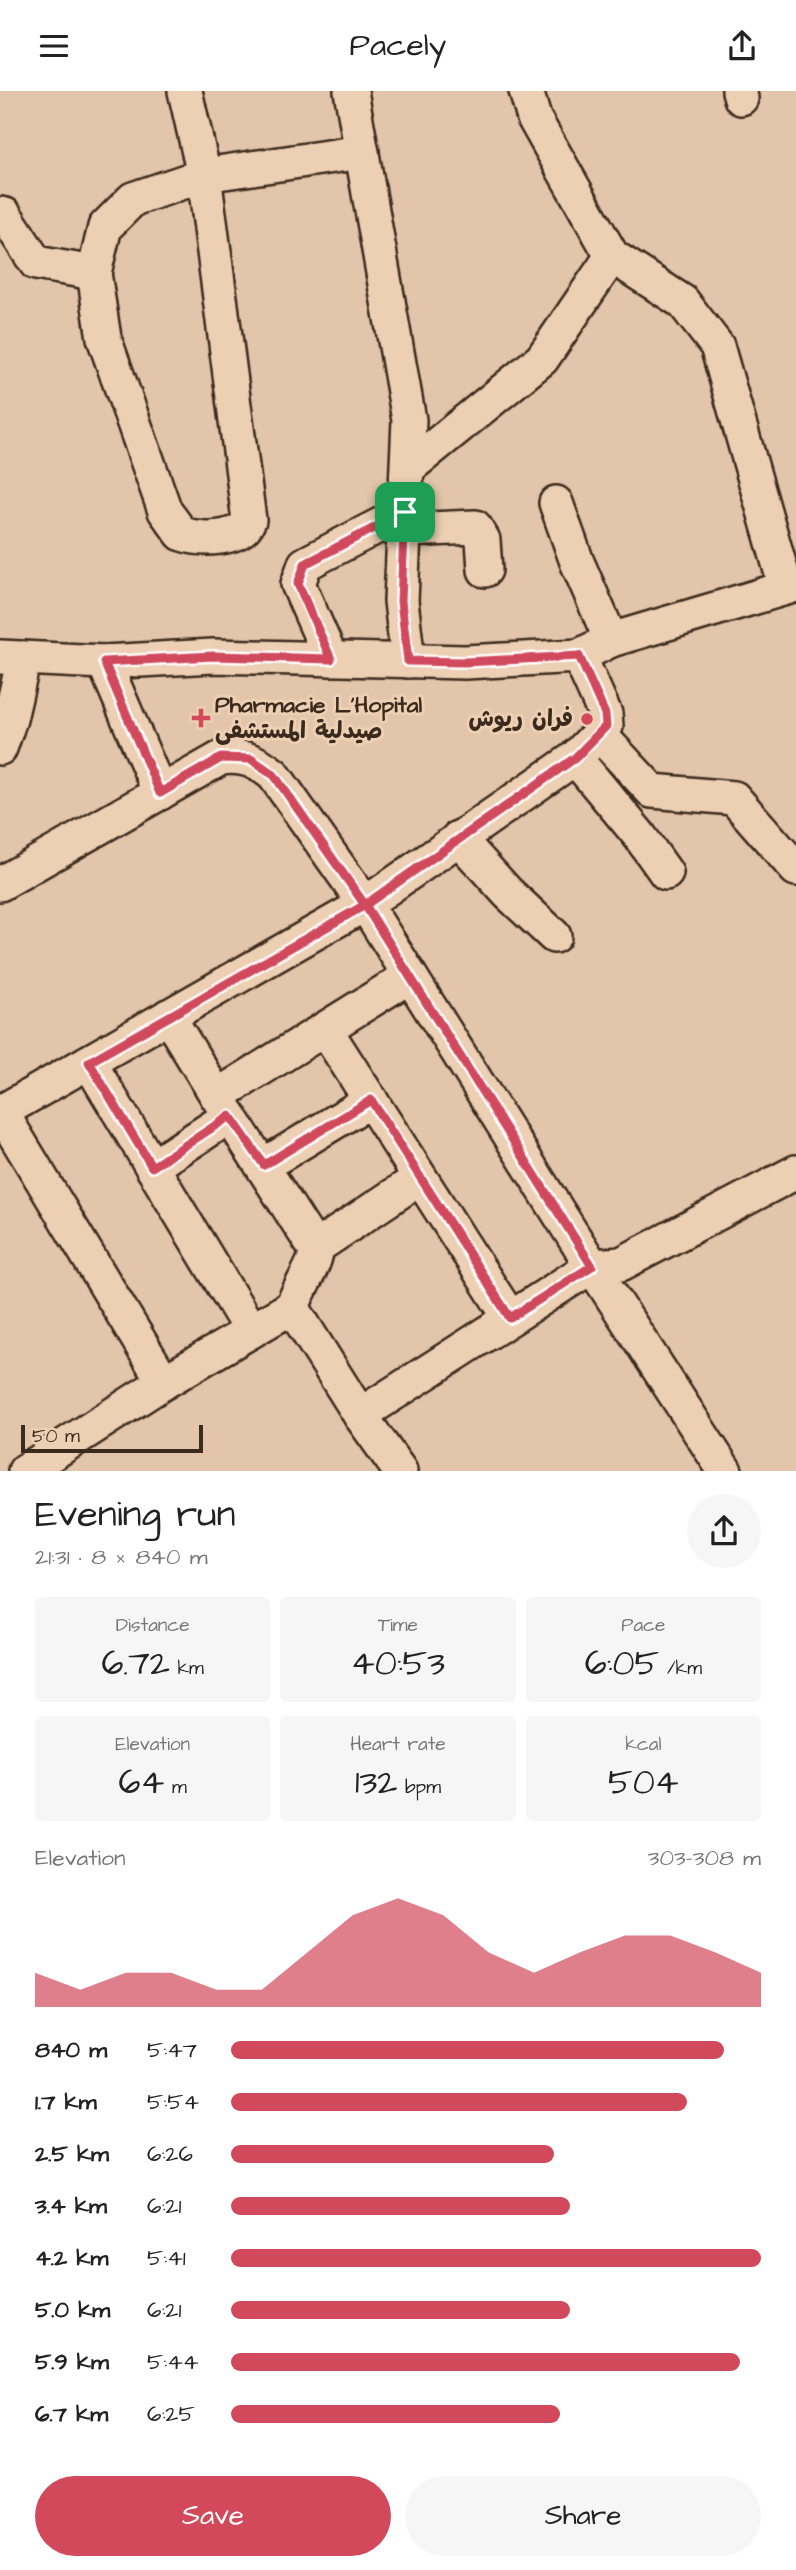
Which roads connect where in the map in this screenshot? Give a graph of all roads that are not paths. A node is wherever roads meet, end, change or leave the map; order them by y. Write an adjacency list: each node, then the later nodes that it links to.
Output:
1 (185, 91): 5 (street)
2 (351, 91): 4 (street)
3 (526, 91): 7 (street)
4 (362, 152): 5 (street); 9 (street)
5 (204, 175): 8 (street); 8 (street)
6 (0, 213): 8 (street)
7 (612, 256): 9 (street); 13 (street)
8 (94, 273)
9 (408, 468): 11 (street)
10 (556, 503): 14 (street)
11 (405, 521): 12 (street); 17 (street); 18 (street)
12 (485, 570)
13 (791, 587): 14 (street)
14 (611, 640): 15 (street)
15 (579, 656): 18 (street); 20 (street)
16 (12, 657): 19 (street); 21 (street)
17 (331, 659): 18 (street); 19 (street)
18 (408, 661)
19 (104, 662): 23 (street)
20 (600, 735): 22 (street); 25 (street)
21 (0, 748)
22 (575, 758): 24 (street); 26 (street)
23 (160, 793): 27 (street); 28 (street)
24 (458, 838): 28 (street); 29 (street)
25 (796, 869)
26 (666, 873)
27 (0, 884)
28 (365, 905): 30 (street); 31 (street)
29 (554, 936)
30 (410, 976): 32 (street); 42 (street)
31 (168, 1016): 33 (street); 35 (street)
32 (325, 1029): 34 (street); 35 (street)
33 (89, 1062): 36 (street); 38 (street)
34 (371, 1100): 37 (street); 40 (street)
35 (224, 1106): 37 (street); 38 (street)
36 (1, 1111): 46 (street)
37 (264, 1165): 41 (street)
38 (152, 1167): 45 (street)
39 (796, 1173): 42 (street)
40 (420, 1178): 41 (street); 44 (street)
41 (316, 1250): 43 (street)
42 (592, 1266): 44 (street); 50 (street)
43 (292, 1307): 45 (street); 47 (street)
44 (510, 1318): 47 (street)
45 (251, 1331): 46 (street)
46 (164, 1382): 48 (street)
47 (360, 1415): 49 (street)
48 (25, 1471)
49 (400, 1471)
50 (725, 1471)

